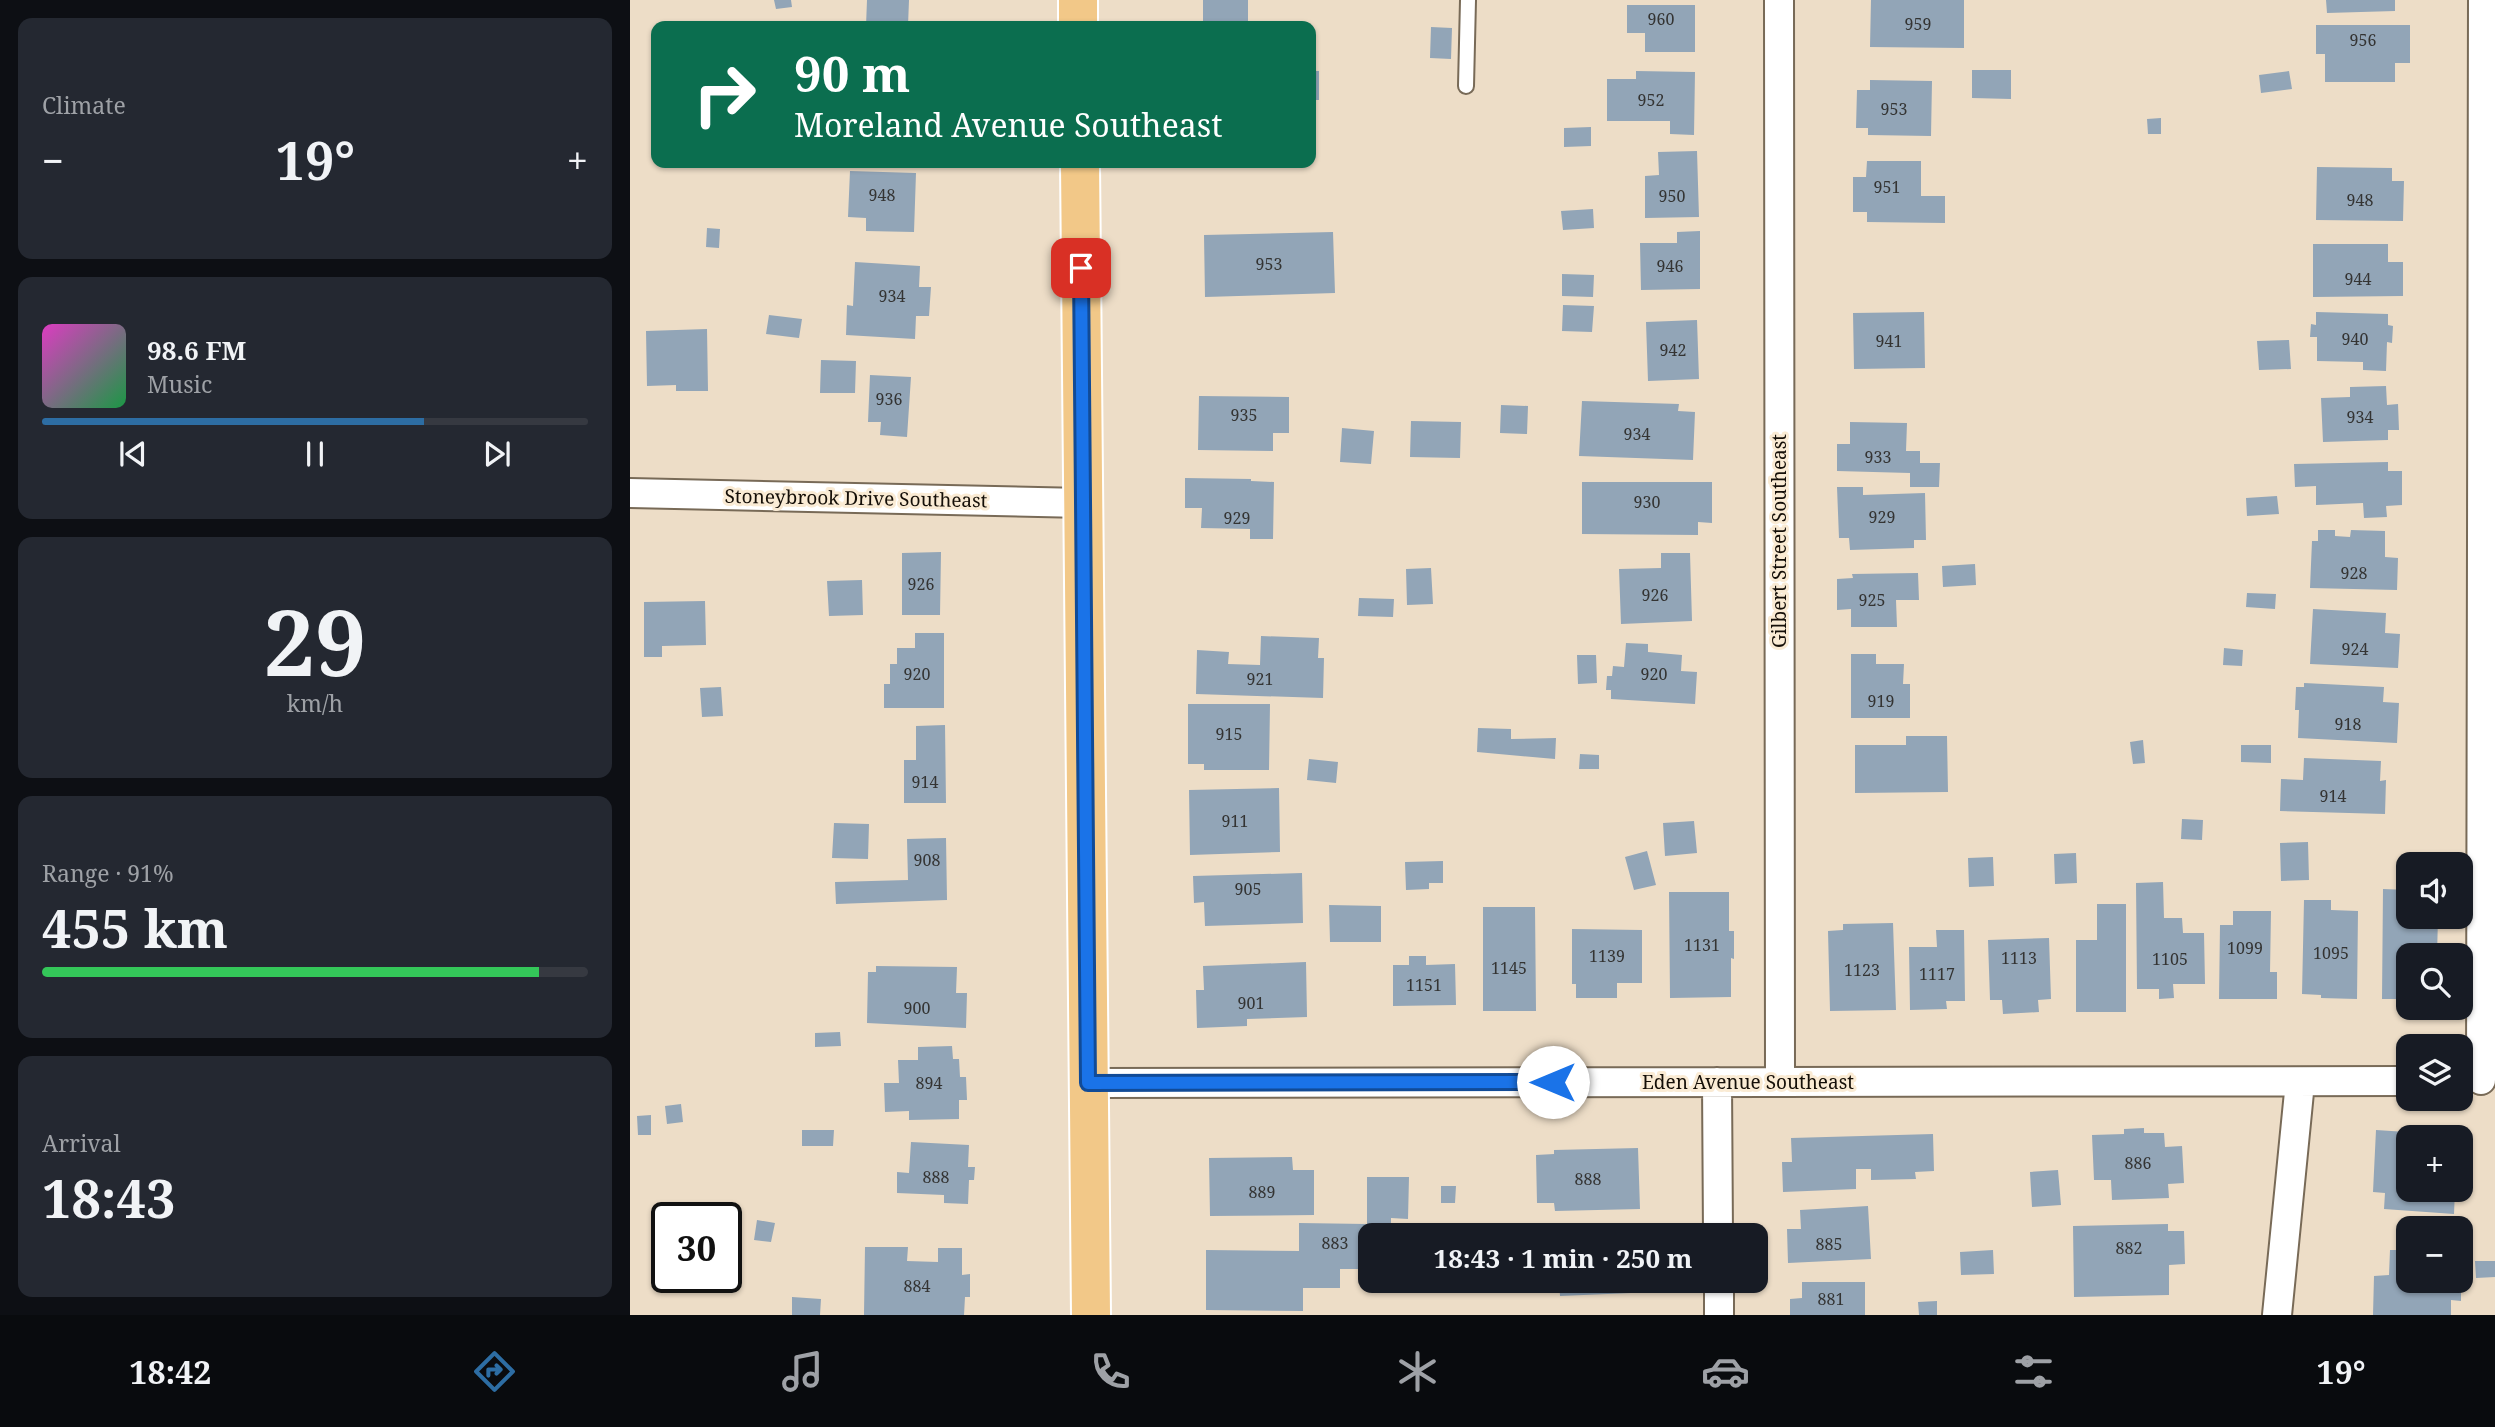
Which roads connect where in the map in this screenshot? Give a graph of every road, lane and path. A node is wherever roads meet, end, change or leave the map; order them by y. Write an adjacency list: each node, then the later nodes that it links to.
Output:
1 (1078, 0): 5 (highway)
2 (1468, 0): 6 (lane)
3 (1779, 0): 13 (street, Gilbert Street Southeast)
4 (2483, 0): 10 (street)
5 (1078, 21)
6 (1466, 86)
7 (1080, 168): 9 (highway)
8 (630, 493): 9 (street, Stoneybrook Drive Southeast)
9 (1083, 503): 15 (highway)
10 (2479, 1080)
11 (2396, 1081): 14 (street, Eden Avenue Southeast)
12 (1717, 1082): 13 (street, Eden Avenue Southeast); 15 (street, Eden Avenue Southeast); 16 (street)
13 (1780, 1082): 14 (street, Eden Avenue Southeast)
14 (2300, 1082): 20 (street)
15 (1088, 1083): 18 (highway)
16 (1718, 1223)
17 (1719, 1293): 19 (street)
18 (1091, 1315)
19 (1719, 1315)
20 (2277, 1315)

